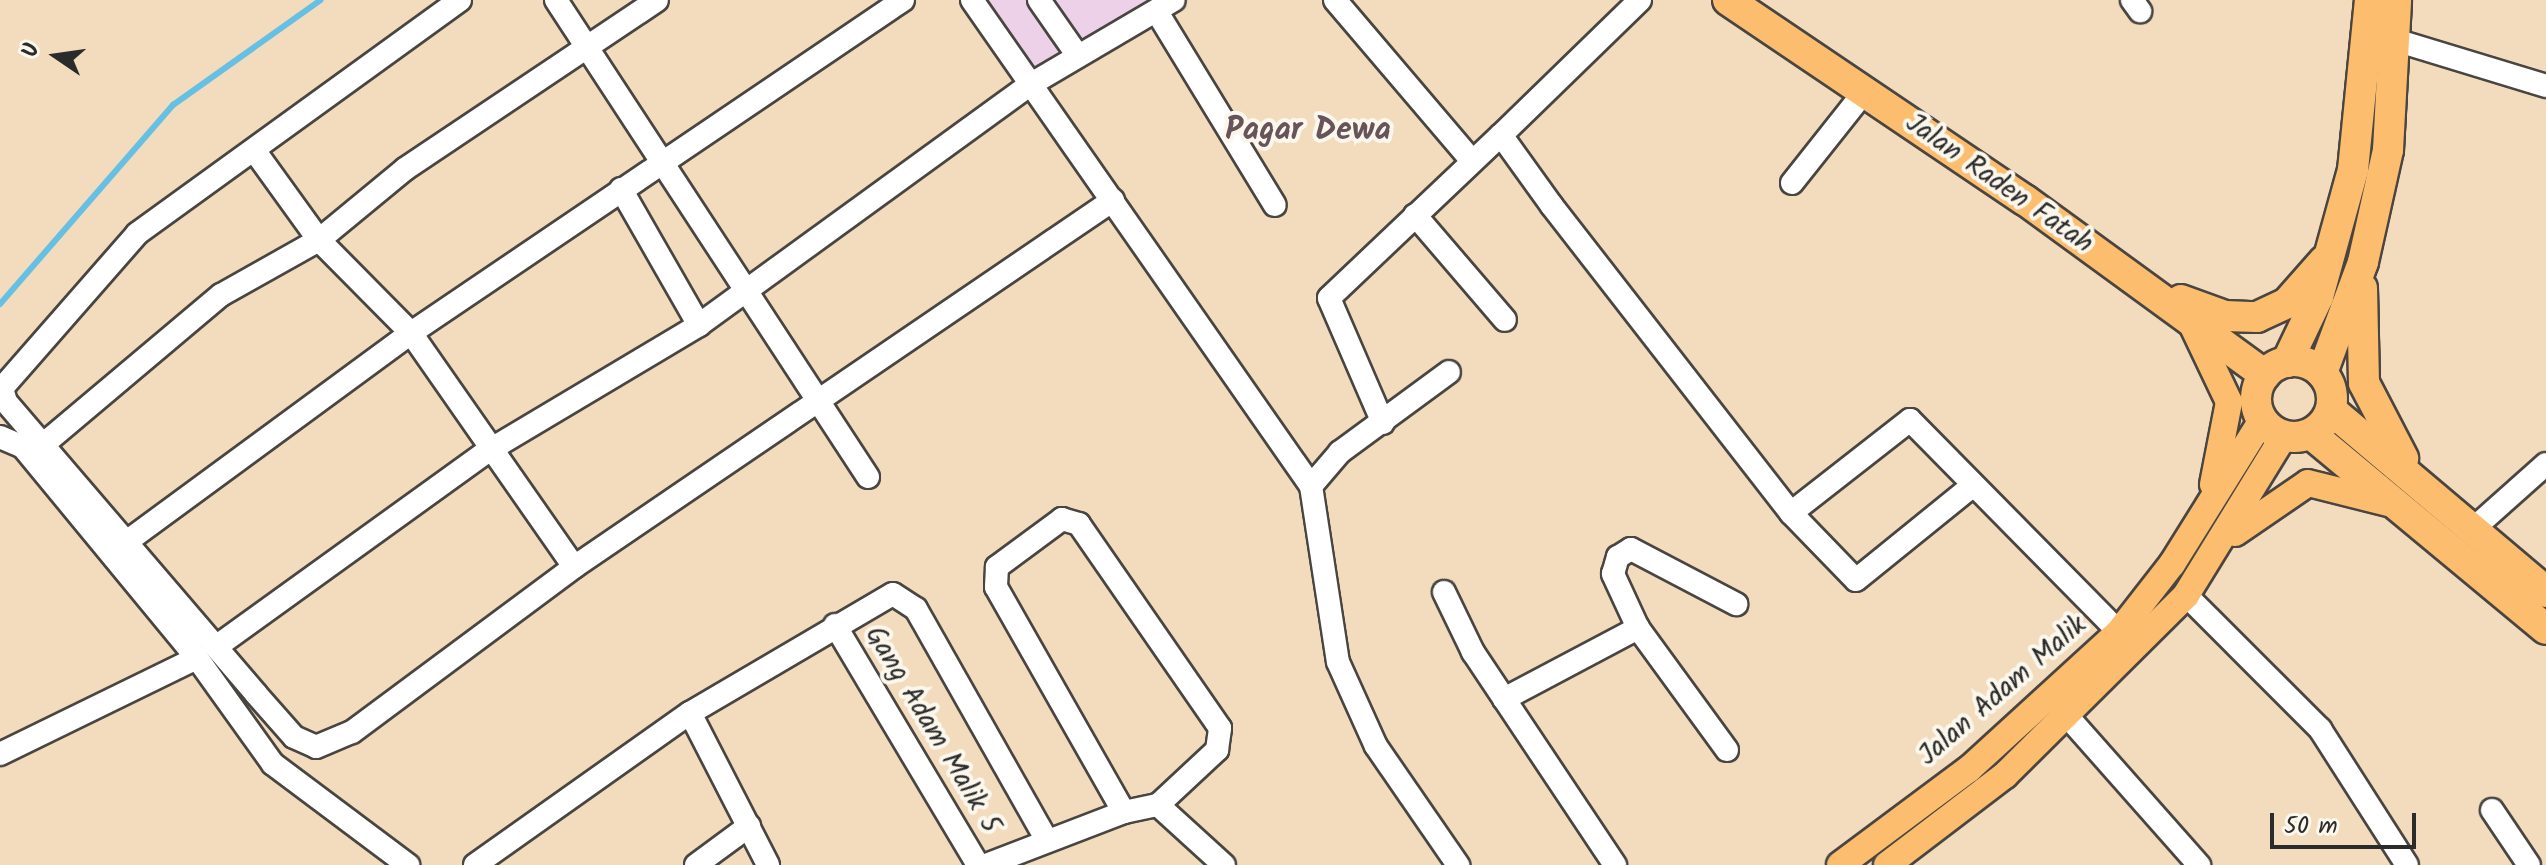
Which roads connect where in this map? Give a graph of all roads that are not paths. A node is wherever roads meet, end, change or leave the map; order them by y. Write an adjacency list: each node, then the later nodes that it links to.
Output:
1 (460, 0): 20 (street)
2 (556, 0): 14 (street)
3 (657, 0): 14 (street)
4 (903, 0): 21 (street)
5 (972, 0): 16 (street)
6 (1039, 0): 15 (street)
7 (1335, 0): 22 (street)
8 (1640, 0): 19 (street)
9 (1728, 0): 18 (highway, Jalan Raden Fatah)
10 (2370, 0): 29 (highway)
11 (2396, 0): 13 (highway)
12 (1166, 6): 15 (street); 26 (street)
13 (2395, 40): 17 (street); 30 (highway)
14 (589, 47): 21 (street); 28 (street)
15 (1078, 56): 16 (street)
16 (1028, 86): 25 (street); 32 (street)
17 (2546, 86)
18 (1865, 91): 23 (street); 31 (highway, Jalan Raden Fatah)
19 (1501, 135): 22 (street); 53 (street)
20 (254, 150): 28 (street); 45 (street)
21 (666, 158): 24 (street); 32 (street)
22 (1472, 161): 27 (street)
23 (1792, 183)
24 (621, 189): 35 (street); 36 (street)
25 (1113, 200): 40 (street); 50 (street)
26 (1275, 205)
27 (1415, 215): 34 (street); 42 (street)
28 (319, 240): 36 (street); 45 (street)
29 (2334, 250): 31 (highway); 37 (highway)
30 (2363, 262): 39 (highway); 48 (highway)
31 (2145, 287): 33 (highway, Jalan Raden Fatah)
32 (742, 289): 35 (street); 40 (street)
33 (2189, 318): 37 (highway, Jalan Raden Fatah); 54 (main road)
34 (1505, 320)
35 (699, 325): 46 (street)
36 (411, 333): 46 (street); 56 (street)
37 (2276, 368): 39 (highway, Jalan Raden Fatah); 43 (highway)
38 (1449, 372): 42 (street)
39 (2322, 373): 41 (highway)
40 (815, 405): 49 (street); 58 (street)
41 (2331, 410): 43 (highway); 48 (highway)
42 (1383, 423): 50 (street)
43 (2286, 430): 52 (highway); 54 (main road, Jalan Adam Malik); 57 (main road, Jalan Adam Malik)
44 (0, 437): 68 (street)
45 (45, 443): 56 (street)
46 (488, 451): 58 (street); 67 (street)
47 (2546, 464): 55 (street)
48 (2412, 473): 55 (highway)
49 (868, 477)
50 (1311, 486): 87 (street)
51 (1971, 487): 53 (street); 53 (street); 66 (street)
52 (2406, 511): 57 (main road); 65 (highway)
53 (1791, 513)
54 (2205, 514): 66 (main road, Jalan Adam Malik)
55 (2472, 530): 60 (highway)
56 (129, 540): 67 (street)
57 (2226, 540): 61 (main road, Jalan Adam Malik)
58 (574, 567): 67 (street)
59 (1444, 592): 69 (street)
60 (2546, 592)
61 (2186, 595): 71 (main road, Jalan Adam Malik); 91 (street)
62 (1736, 604): 64 (street)
63 (835, 625): 70 (street); 78 (street); 84 (street, Gang Adam Malik 5)
64 (1638, 628): 69 (street); 72 (street)
65 (2546, 629)
66 (2119, 632): 79 (main road, Jalan Adam Malik)
67 (220, 644)
68 (197, 658): 73 (street); 80 (street)
69 (1504, 699): 88 (street)
70 (690, 713): 77 (street); 81 (street)
71 (2068, 717): 89 (main road, Jalan Adam Malik); 90 (street)
72 (1727, 750)
73 (0, 754)
74 (1158, 805): 76 (street); 76 (street); 86 (street)
75 (2492, 810): 92 (street)
76 (1124, 812): 78 (street)
77 (749, 826): 82 (street); 83 (street)
78 (1047, 841): 85 (street)
79 (1844, 864)
80 (408, 865)
81 (475, 865)
82 (696, 865)
83 (768, 865)
84 (978, 865)
85 (986, 865)
86 (1224, 865)
87 (1458, 865)
88 (1615, 865)
89 (1887, 865)
90 (2199, 865)
91 (2407, 865)
92 (2529, 865)

